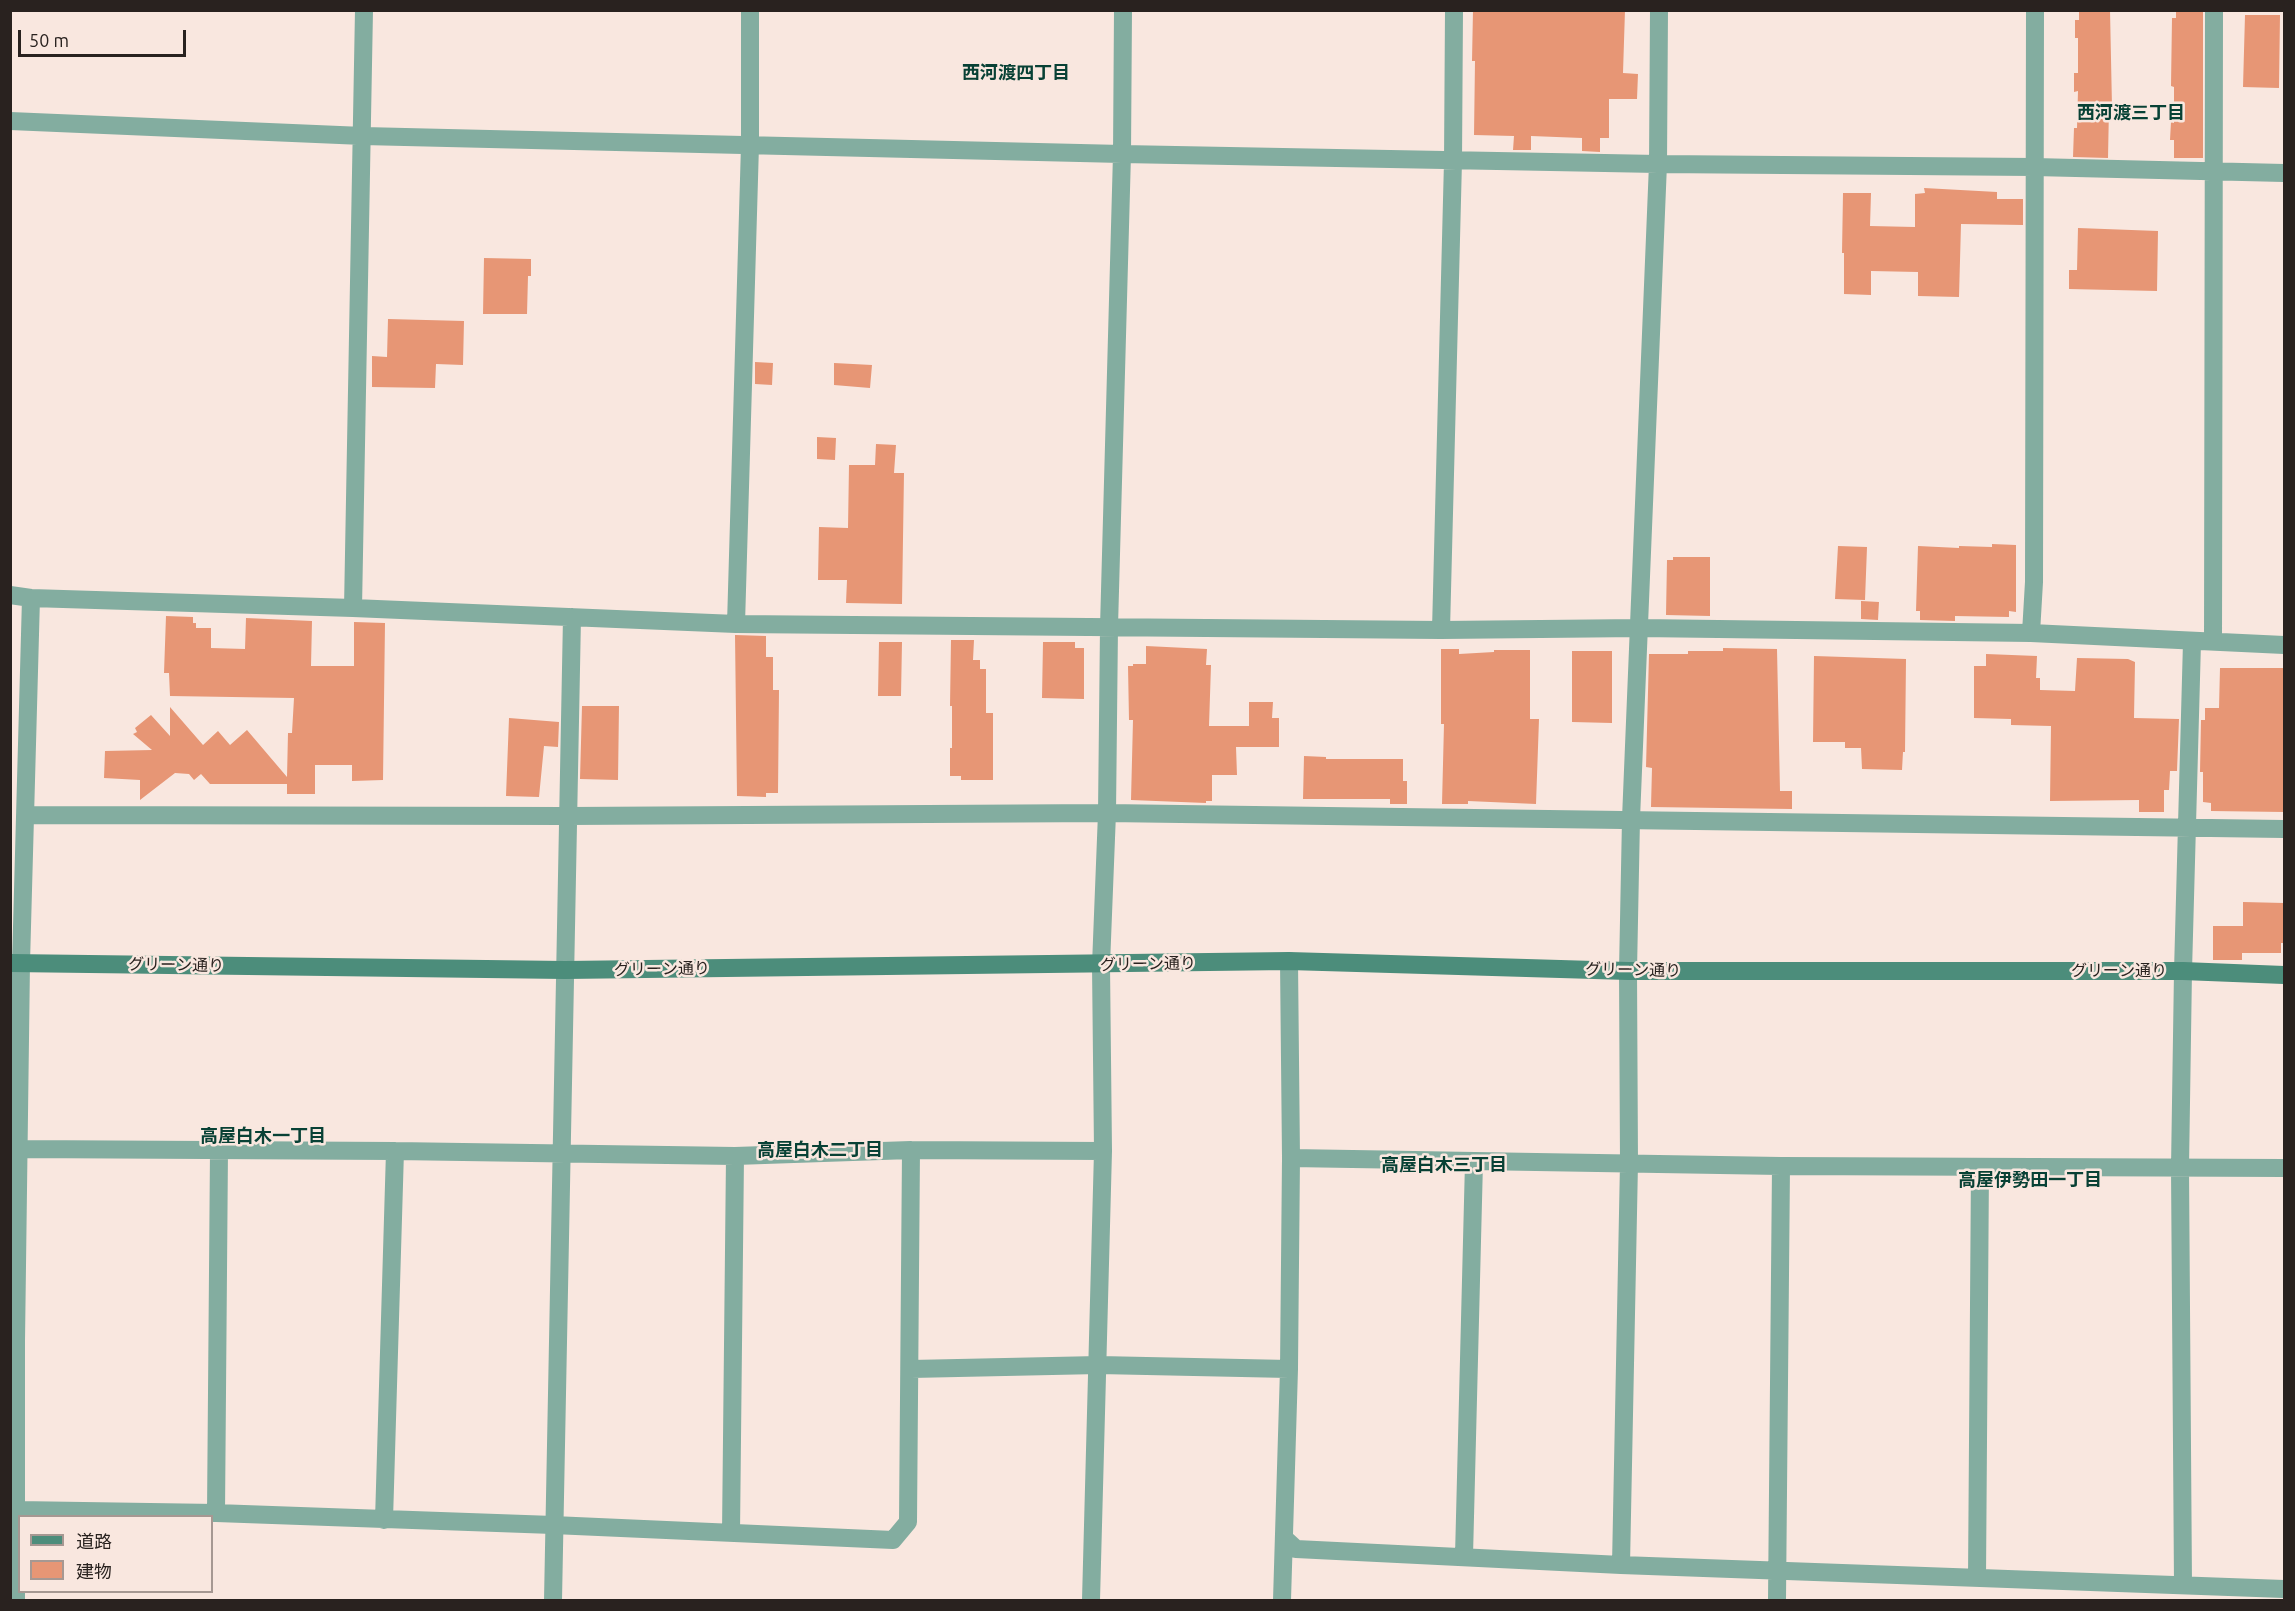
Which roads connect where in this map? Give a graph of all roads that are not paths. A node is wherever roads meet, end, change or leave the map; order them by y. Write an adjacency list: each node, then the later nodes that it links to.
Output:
1 (364, 10): 9 (street)
2 (750, 10): 10 (street)
3 (1123, 10): 11 (street)
4 (1454, 10): 12 (street)
5 (1659, 10): 13 (street)
6 (2035, 10): 14 (street)
7 (2214, 10): 15 (street)
8 (10, 121): 9 (street)
9 (363, 136): 10 (street); 19 (street)
10 (750, 145): 11 (street); 21 (street)
11 (1122, 154): 12 (street); 22 (street)
12 (1453, 161): 13 (street); 24 (street)
13 (1658, 164): 14 (street); 23 (street)
14 (2034, 166): 15 (street); 25 (street)
15 (2214, 170): 16 (street); 26 (street)
16 (2284, 173)
17 (10, 595): 18 (street)
18 (31, 598): 19 (street); 30 (street)
19 (353, 608): 20 (street)
20 (572, 617): 21 (street); 31 (street)
21 (736, 624): 22 (street)
22 (1109, 627): 24 (street); 29 (street)
23 (1640, 628): 24 (street); 25 (street); 32 (street)
24 (1441, 630)
25 (2031, 633): 27 (street)
26 (2213, 641): 27 (street); 28 (street)
27 (2192, 642): 33 (street)
28 (2284, 645)
29 (1107, 813): 31 (street); 32 (street); 37 (street)
30 (27, 815): 31 (street); 36 (street)
31 (568, 816): 38 (street)
32 (1631, 819): 33 (street); 39 (street)
33 (2187, 827): 34 (street); 40 (street)
34 (2284, 829)
35 (1289, 961): 37 (street, グリーン通り); 39 (street, グリーン通り); 49 (street)
36 (16, 963): 38 (street, グリーン通り); 42 (street)
37 (1101, 964): 38 (street, グリーン通り); 46 (street)
38 (565, 970): 47 (street)
39 (1628, 971): 40 (street, グリーン通り); 51 (street)
40 (2183, 972): 41 (street, グリーン通り); 54 (street)
41 (2284, 975)
42 (19, 1149): 43 (street); 56 (street)
43 (219, 1150): 45 (street); 61 (street)
44 (911, 1150): 46 (street); 48 (street); 58 (street)
45 (394, 1151): 47 (street); 62 (street)
46 (1103, 1151): 57 (street)
47 (562, 1155): 48 (street); 63 (street)
48 (735, 1156): 64 (street)
49 (1291, 1158): 50 (street); 59 (street)
50 (1474, 1162): 51 (street); 66 (street)
51 (1629, 1163): 52 (street); 67 (street)
52 (1782, 1166): 53 (street); 68 (street)
53 (1980, 1167): 54 (street); 69 (street)
54 (2180, 1168): 55 (street); 70 (street)
55 (2284, 1168)
56 (13, 1341): 60 (street)
57 (1098, 1365): 58 (street); 59 (street); 74 (street)
58 (911, 1369): 64 (street)
59 (1289, 1369): 65 (street)
60 (16, 1510): 61 (street); 72 (street)
61 (216, 1513): 62 (street)
62 (384, 1520): 63 (street)
63 (553, 1525): 64 (street); 73 (street)
64 (730, 1533)
65 (1284, 1538): 66 (street); 75 (street)
66 (1464, 1556): 67 (street)
67 (1621, 1565): 68 (street)
68 (1777, 1570): 69 (street); 76 (street)
69 (1977, 1578): 70 (street)
70 (2183, 1585): 71 (street)
71 (2284, 1589)
72 (16, 1600)
73 (553, 1600)
74 (1091, 1600)
75 (1282, 1600)
76 (1777, 1600)

